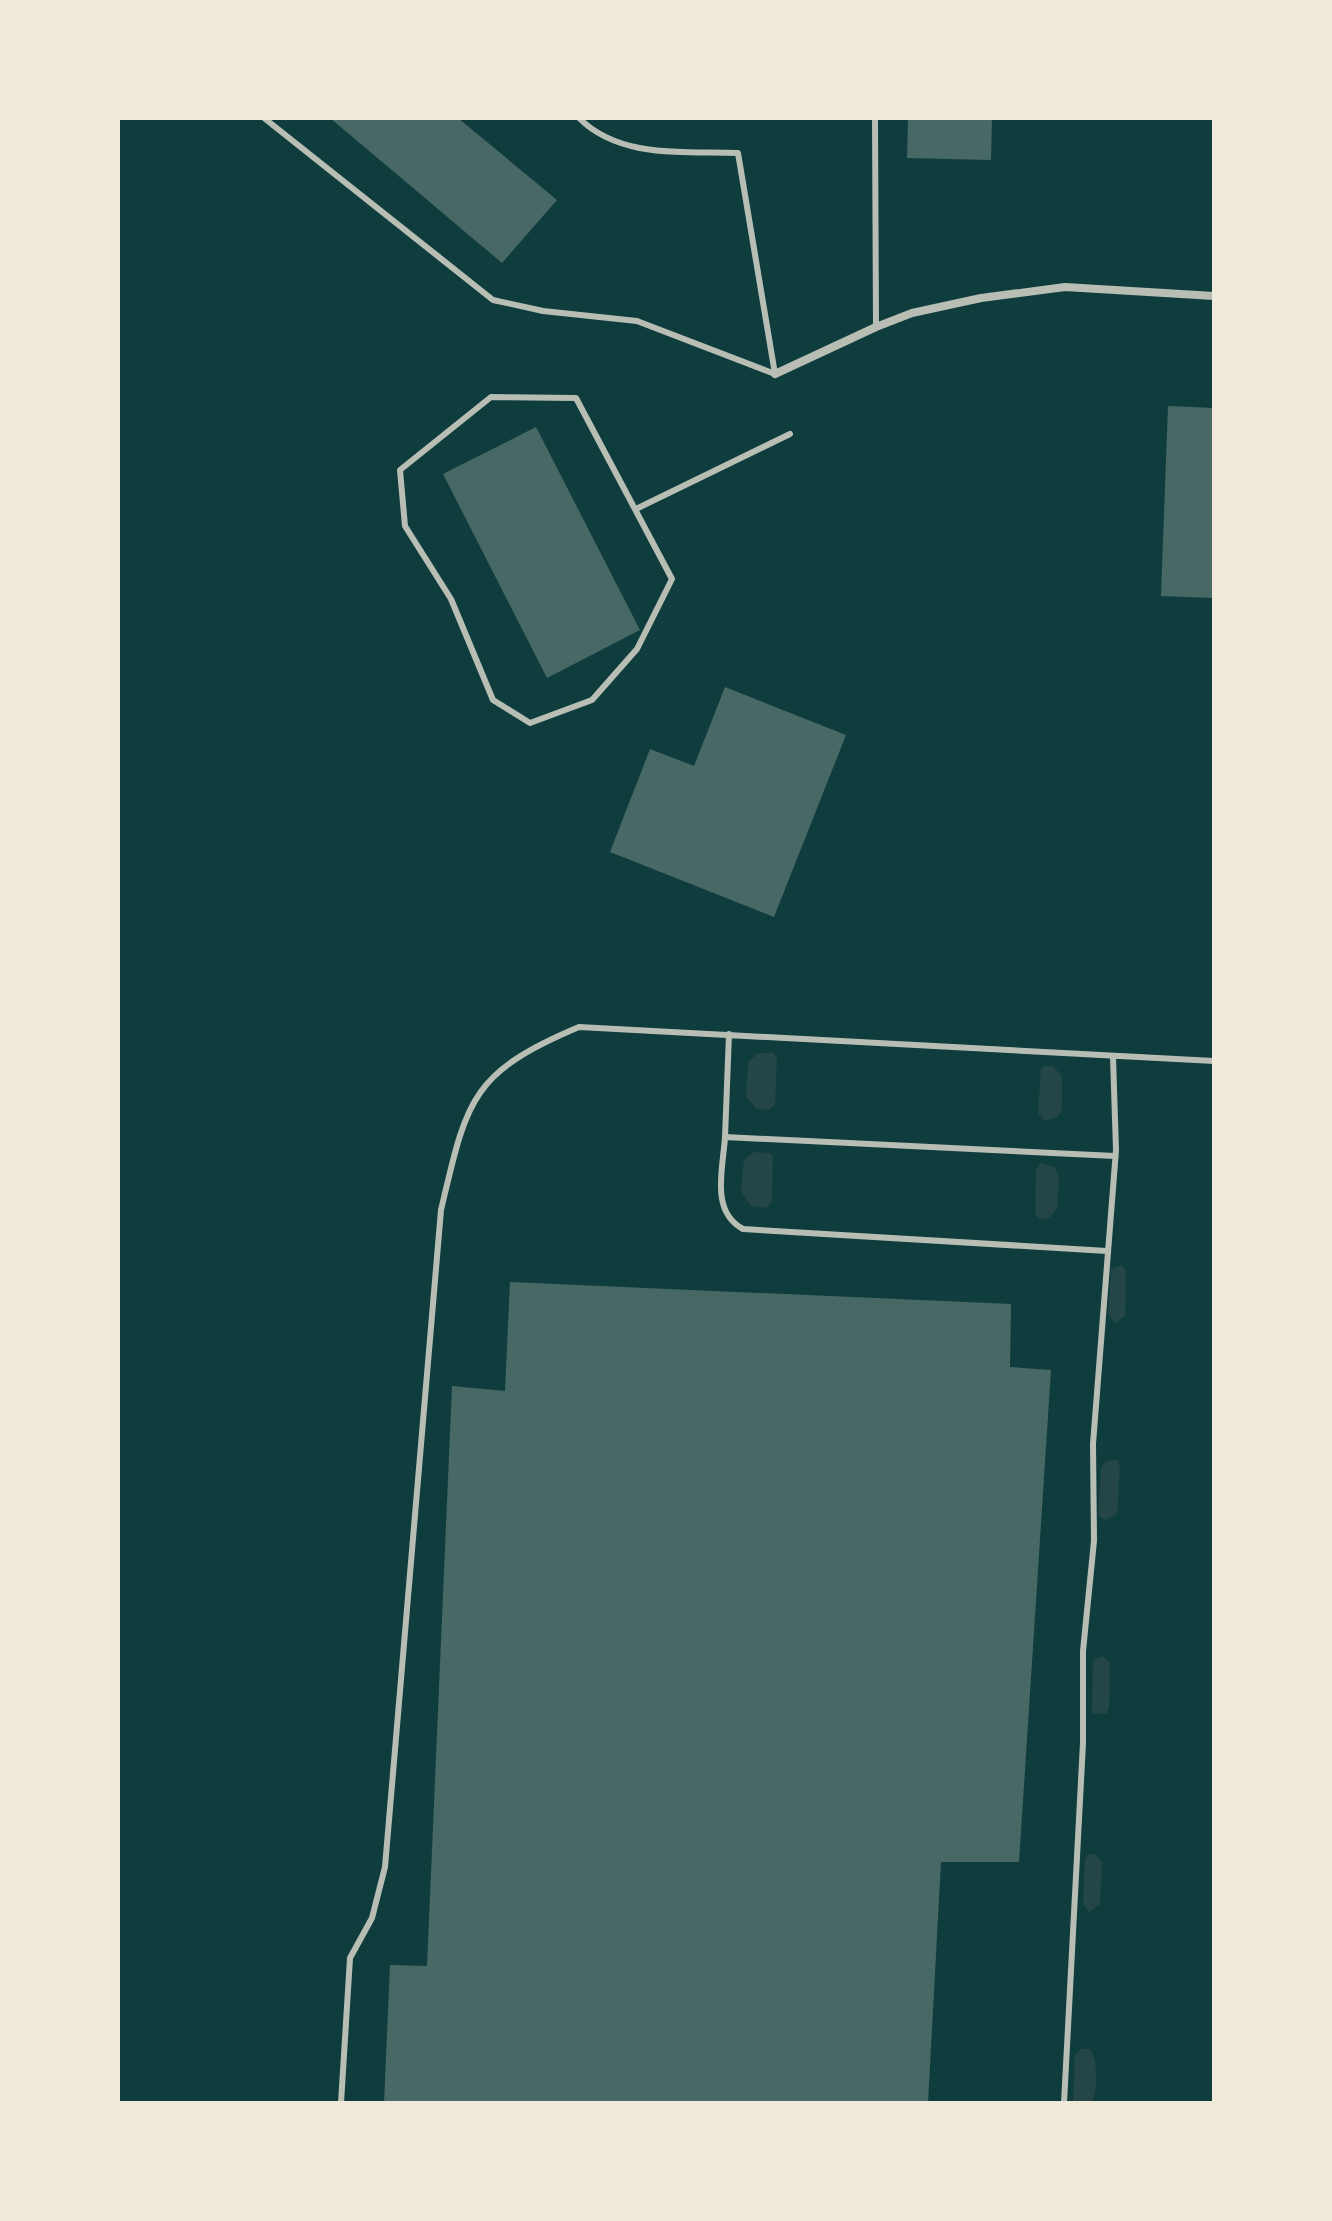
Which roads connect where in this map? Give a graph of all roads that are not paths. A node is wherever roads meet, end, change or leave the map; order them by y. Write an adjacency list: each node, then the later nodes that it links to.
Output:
1 (264, 118): 6 (lane)
2 (579, 118): 6 (lane)
3 (875, 118): 5 (lane)
4 (1214, 296): 5 (street)
5 (876, 327): 6 (street)
6 (775, 374)
7 (790, 434): 8 (lane)
8 (636, 509): 8 (lane)
9 (729, 1034): 10 (lane); 12 (lane); 15 (lane)
10 (1113, 1057): 11 (lane); 13 (lane)
11 (1214, 1061)
12 (725, 1137): 13 (lane); 14 (lane)
13 (1115, 1156): 14 (lane)
14 (1107, 1251): 16 (lane)
15 (341, 2103)
16 (1064, 2103)

